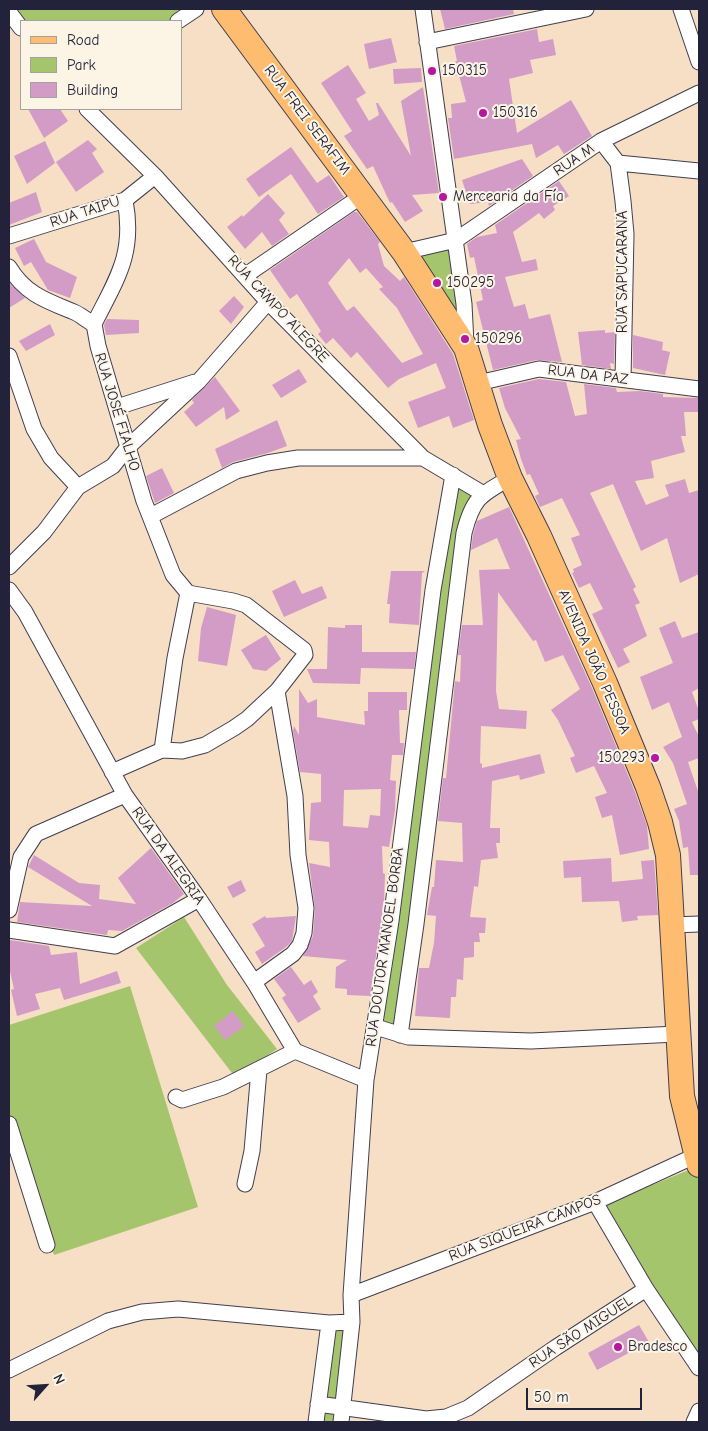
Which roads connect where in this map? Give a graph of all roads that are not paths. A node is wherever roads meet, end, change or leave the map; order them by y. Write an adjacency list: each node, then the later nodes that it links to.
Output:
1 (196, 9): 7 (street)
2 (224, 9): 17 (main road, RUA FREI SERAFIM)
3 (423, 9): 9 (street)
4 (586, 9): 9 (street)
5 (684, 11): 10 (street)
6 (9, 12): 8 (street)
7 (180, 20)
8 (20, 27)
9 (428, 42): 20 (street)
10 (699, 62)
11 (699, 93): 13 (street, RUA M)
12 (88, 110): 16 (street, RUA CAMPO ALEGRE)
13 (601, 141): 14 (street); 20 (street, RUA M)
14 (618, 163): 15 (street); 28 (street, RUA SAPUCARANA)
15 (699, 171)
16 (154, 176): 18 (street, RUA TAIPU); 23 (street, RUA CAMPO ALEGRE)
17 (363, 195): 21 (main road, RUA FREI SERAFIM); 23 (street)
18 (125, 200): 19 (street, RUA TAIPU); 25 (street)
19 (9, 236)
20 (456, 240): 21 (street); 26 (street)
21 (404, 252): 26 (main road, AVENIDA JOÃO PESSOA)
22 (9, 267): 25 (street)
23 (246, 276): 24 (street, RUA CAMPO ALEGRE)
24 (268, 302): 29 (street); 34 (street, RUA CAMPO ALEGRE)
25 (94, 324): 32 (street, RUA JOSÉ FIALHO)
26 (466, 348): 30 (main road, AVENIDA JOÃO PESSOA)
27 (9, 356): 37 (street)
28 (623, 378): 30 (street, RUA DA PAZ); 31 (street, RUA DA PAZ)
29 (199, 381): 32 (street); 33 (street)
30 (478, 383): 36 (main road, AVENIDA JOÃO PESSOA)
31 (699, 389)
32 (117, 407): 33 (street, RUA JOSÉ FIALHO)
33 (127, 448): 37 (street); 39 (street, RUA JOSÉ FIALHO)
34 (423, 458): 35 (street, RUA CAMPO ALEGRE); 39 (street)
35 (453, 475): 38 (street, RUA CAMPO ALEGRE); 44 (street, RUA DOUTOR MANOEL BORBA)
36 (510, 478): 38 (street); 56 (main road, AVENIDA JOÃO PESSOA)
37 (78, 487): 40 (street)
38 (482, 494): 45 (street, RUA DOUTOR MANOEL BORBA)
39 (151, 516): 42 (street, RUA JOSÉ FIALHO)
40 (9, 567)
41 (9, 590): 47 (street, RUA DA ALEGRIA)
42 (188, 593): 43 (street); 46 (street)
43 (277, 691): 46 (street); 58 (street)
44 (414, 737): 45 (street); 50 (street, RUA DOUTOR MANOEL BORBA)
45 (439, 738): 49 (street, RUA DOUTOR MANOEL BORBA)
46 (162, 750): 47 (street)
47 (112, 772): 48 (street, RUA DA ALEGRIA)
48 (125, 795): 51 (street, RUA DA ALEGRIA); 52 (street)
49 (428, 830): 50 (street); 54 (street, RUA DOUTOR MANOEL BORBA)
50 (401, 831): 53 (street, RUA DOUTOR MANOEL BORBA)
51 (199, 899): 57 (street); 58 (street, RUA DA ALEGRIA)
52 (9, 910)
53 (391, 921): 54 (street); 59 (street, RUA DOUTOR MANOEL BORBA)
54 (416, 924): 61 (street, RUA DOUTOR MANOEL BORBA)
55 (699, 924): 56 (street)
56 (673, 925): 60 (main road, AVENIDA JOÃO PESSOA)
57 (9, 930)
58 (254, 982): 62 (street, RUA DA ALEGRIA)
59 (376, 1027): 61 (street); 64 (street, RUA DOUTOR MANOEL BORBA)
60 (677, 1034): 61 (street); 67 (main road, AVENIDA JOÃO PESSOA)
61 (400, 1035)
62 (295, 1051): 63 (street); 64 (street)
63 (259, 1070): 65 (street); 68 (street)
64 (366, 1080): 72 (street, RUA DOUTOR MANOEL BORBA)
65 (176, 1096)
66 (9, 1124): 70 (street)
67 (698, 1158): 69 (street, RUA SIQUEIRA CAMPOS)
68 (245, 1184)
69 (595, 1202): 71 (street); 72 (street, RUA SIQUEIRA CAMPOS)
70 (47, 1245)
71 (646, 1289): 75 (street); 79 (street, RUA SÃO MIGUEL)
72 (351, 1295): 73 (street, RUA DOUTOR MANOEL BORBA)
73 (352, 1322): 74 (street); 79 (street, RUA DOUTOR MANOEL BORBA)
74 (329, 1323): 76 (street); 77 (street)
75 (699, 1368)
76 (9, 1370)
77 (318, 1404): 79 (street, RUA SÃO MIGUEL); 80 (street)
78 (699, 1411): 81 (street)
79 (342, 1415)
80 (316, 1422)
81 (694, 1422)

